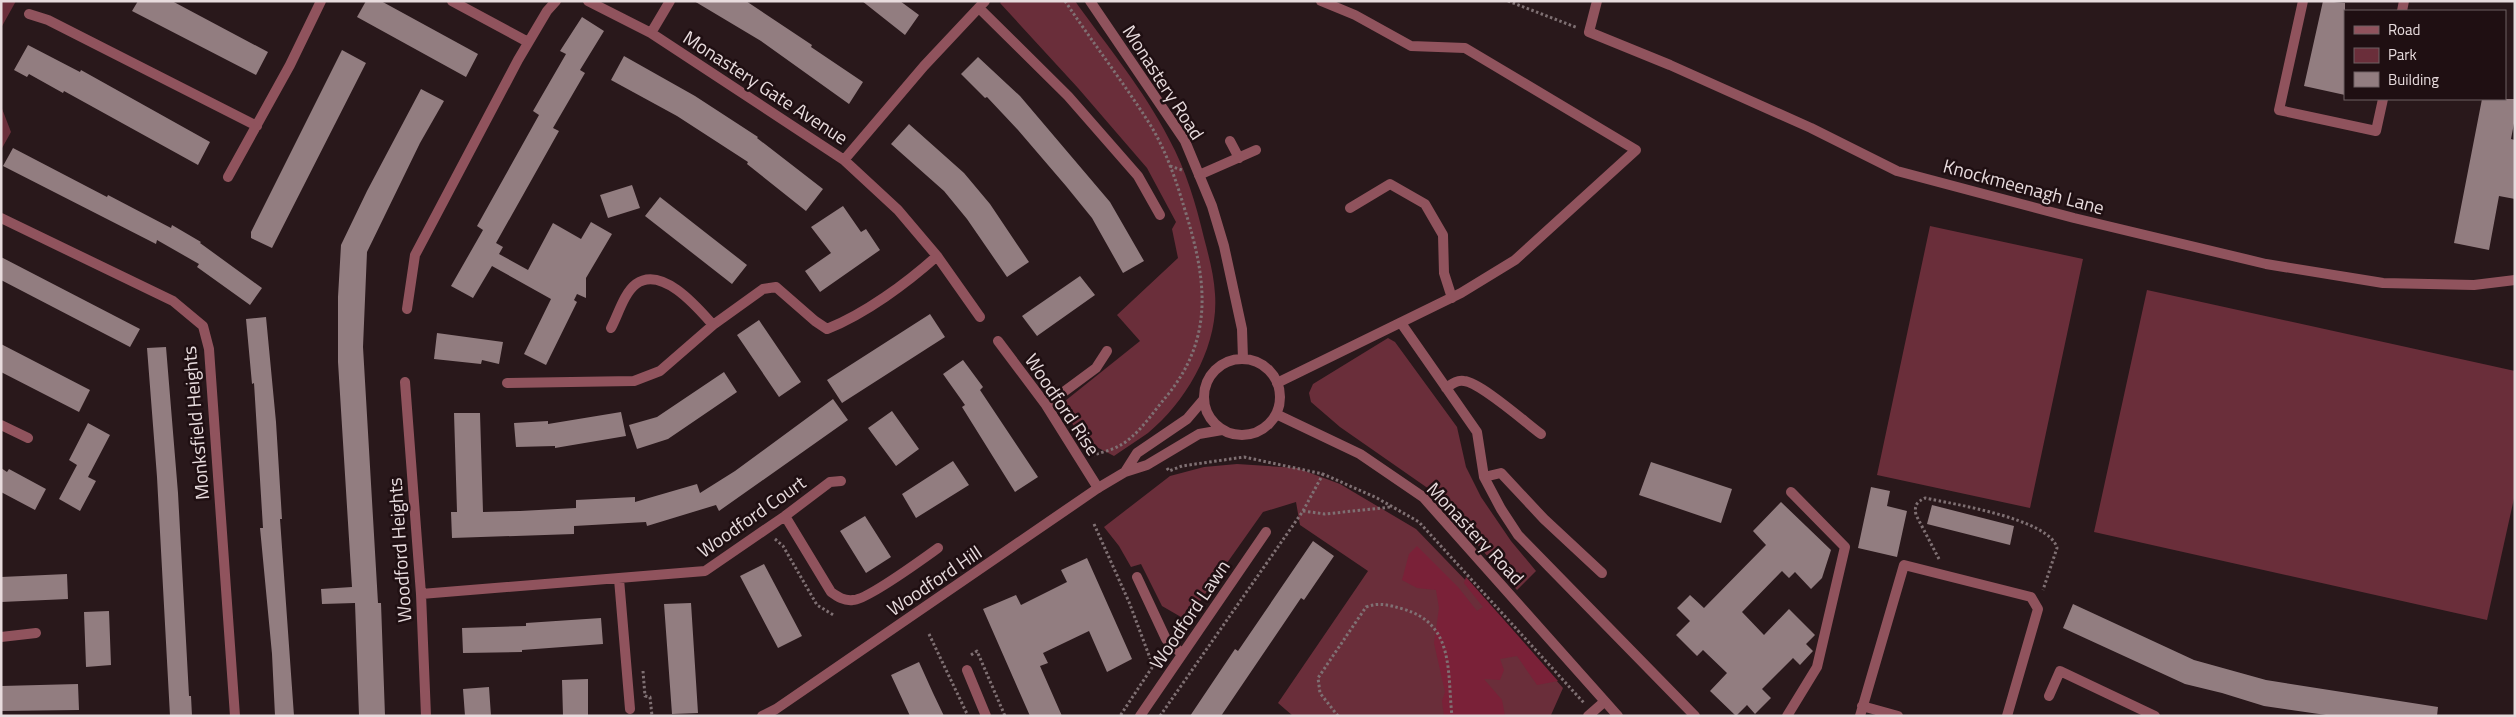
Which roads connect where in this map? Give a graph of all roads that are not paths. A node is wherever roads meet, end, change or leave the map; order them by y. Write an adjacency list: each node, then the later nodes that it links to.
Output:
1 (321, 1): 15 (street)
2 (452, 1): 13 (street)
3 (556, 1): 13 (street)
4 (588, 1): 12 (street, Monastery Gate Avenue)
5 (670, 1): 12 (street)
6 (1090, 1): 20 (street, Monastery Road)
7 (1321, 1): 27 (street)
8 (1597, 1): 26 (street, Knockmeenagh Lane)
9 (2303, 1): 14 (street)
10 (982, 4): 19 (street, Monastery Gate Avenue); 23 (street)
11 (29, 14): 15 (street)
12 (651, 33): 19 (street, Monastery Gate Avenue)
13 (528, 42): 28 (street)
14 (2383, 100)
15 (256, 126): 21 (street)
16 (1230, 141): 18 (street)
17 (1256, 150): 18 (street)
18 (1238, 158): 20 (street)
19 (844, 160): 25 (street)
20 (1199, 175): 35 (street, Monastery Road)
21 (228, 177)
22 (1350, 208): 27 (street)
23 (1160, 215)
24 (1, 218): 69 (street, Monksfield Heights)
25 (937, 256): 29 (street); 31 (street)
26 (2511, 280)
27 (1452, 298): 30 (street)
28 (407, 309)
29 (980, 317)
30 (1401, 323): 38 (street); 39 (street)
31 (713, 324): 32 (street); 37 (street)
32 (611, 328)
33 (998, 341): 41 (street, Woodford Rise)
34 (1107, 351): 41 (street)
35 (1244, 359): 38 (street); 40 (street)
36 (405, 382): 58 (street, Woodford Heights)
37 (507, 383)
38 (1278, 384): 42 (street)
39 (1446, 388): 45 (street); 48 (street)
40 (1204, 399): 44 (street); 47 (street, Woodford Hill)
41 (1046, 405): 50 (street, Woodford Rise)
42 (1276, 414): 44 (street); 64 (street, Monastery Road)
43 (1, 425): 46 (street)
44 (1222, 430): 47 (street, Woodford Hill)
45 (1541, 434)
46 (28, 438)
47 (1125, 472): 50 (street, Woodford Hill)
48 (1484, 477): 55 (street); 76 (street)
49 (841, 481): 52 (street, Woodford Court)
50 (1098, 488): 67 (street, Woodford Hill)
51 (1791, 492): 77 (street)
52 (785, 516): 54 (street); 57 (street, Woodford Court)
53 (1266, 532): 61 (street, Woodford Lawn)
54 (938, 548)
55 (1602, 573)
56 (1137, 577): 61 (street)
57 (619, 579): 58 (street, Woodford Court); 65 (street)
58 (421, 594): 70 (street, Woodford Heights)
59 (36, 633): 60 (street)
60 (1, 637)
61 (1182, 654): 73 (street, Woodford Lawn)
62 (967, 670): 72 (street)
63 (2049, 696): 68 (street)
64 (1604, 702): 74 (street); 75 (street, Monastery Road)
65 (630, 709)
66 (1861, 711): 78 (street); 79 (street)
67 (777, 712): 71 (street, Woodford Hill)
68 (2136, 712): 80 (street)
69 (235, 716)
70 (426, 716)
71 (762, 716)
72 (986, 716)
73 (1140, 716)
74 (1588, 716)
75 (1618, 716)
76 (1696, 716)
77 (1787, 716)
78 (1898, 716)
79 (2007, 716)
80 (2155, 716)

